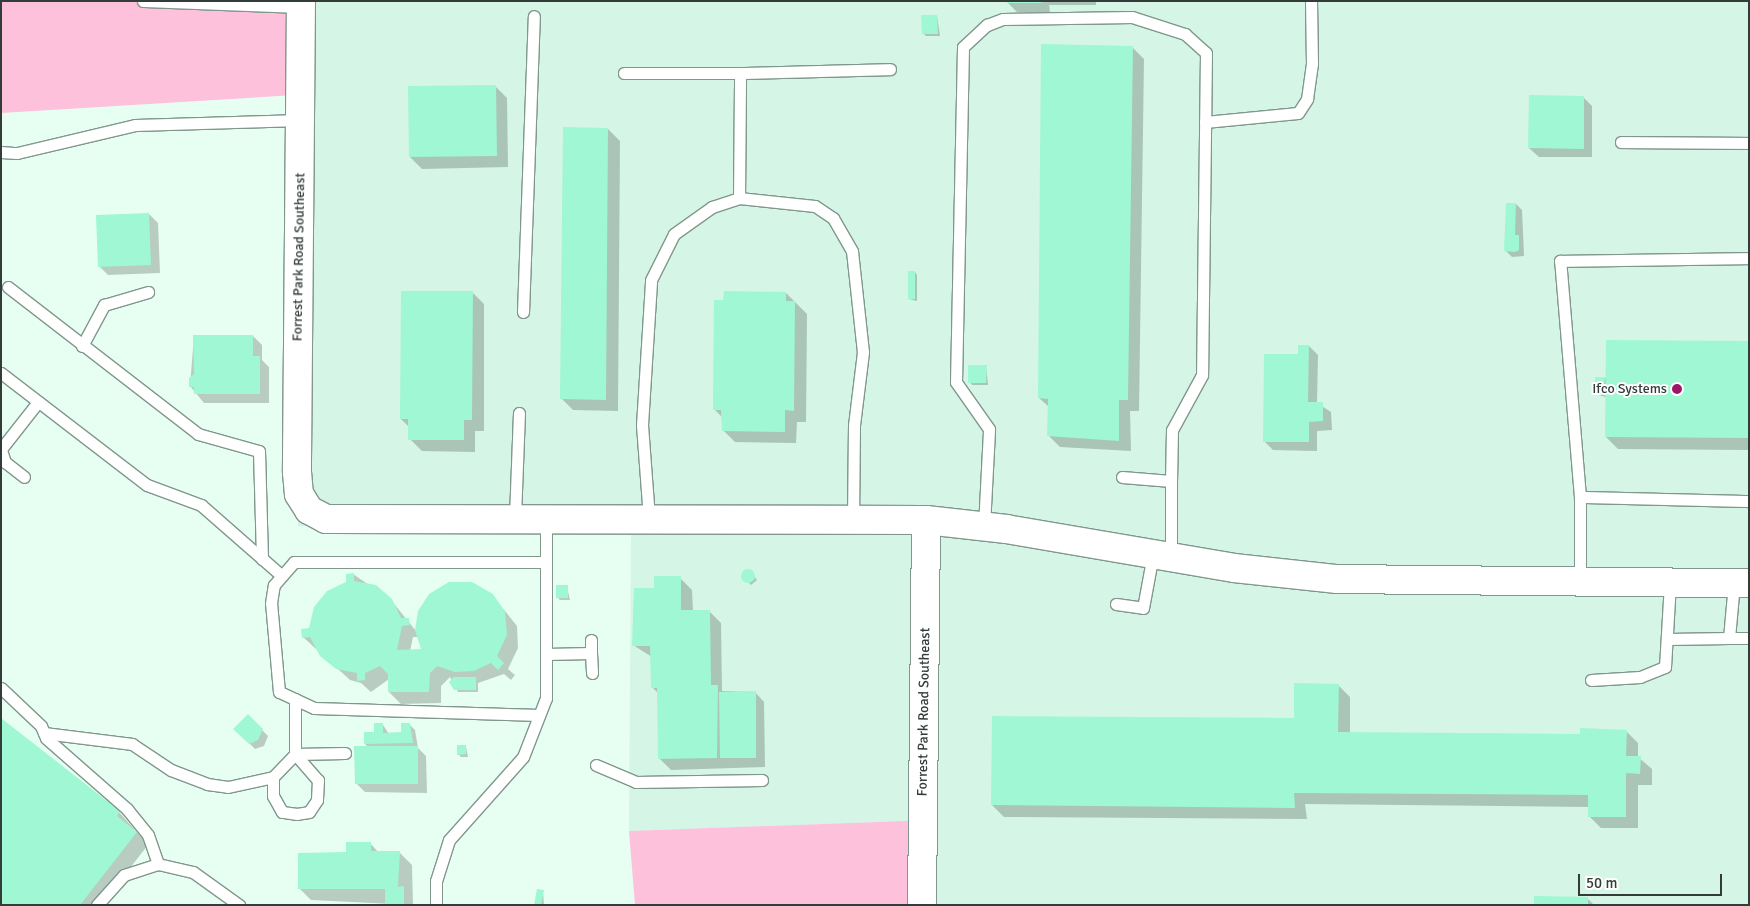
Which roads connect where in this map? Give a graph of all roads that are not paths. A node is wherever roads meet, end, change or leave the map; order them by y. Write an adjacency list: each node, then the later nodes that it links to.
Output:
1 (143, 1): 3 (lane)
2 (1312, 1): 9 (lane)
3 (301, 4): 8 (street, Forrest Park Road Southeast)
4 (534, 16): 17 (lane)
5 (890, 69): 7 (lane)
6 (624, 73): 7 (lane)
7 (740, 73): 13 (lane)
8 (301, 120): 12 (lane); 28 (street, Forrest Park Road Southeast)
9 (1205, 122): 25 (lane); 33 (lane)
10 (1620, 142): 11 (lane)
11 (1749, 143)
12 (1, 152)
13 (738, 198): 30 (lane); 31 (lane)
14 (1749, 258): 26 (lane)
15 (8, 287): 18 (lane)
16 (148, 292): 18 (lane)
17 (523, 312)
18 (82, 346): 35 (lane)
19 (1, 373): 20 (lane)
20 (38, 402): 22 (lane); 35 (lane)
21 (519, 413): 28 (lane)
22 (1, 449): 23 (lane)
23 (24, 478)
24 (1122, 478): 25 (lane)
25 (1171, 481): 34 (lane)
26 (1580, 497): 27 (lane); 38 (lane)
27 (1749, 501)
28 (515, 517): 29 (street)
29 (546, 518): 30 (street); 36 (lane)
30 (649, 518): 31 (street)
31 (854, 520): 32 (street)
32 (926, 520): 33 (street); 63 (street, Forrest Park Road Southeast)
33 (984, 526): 34 (street)
34 (1162, 555): 38 (street); 41 (lane)
35 (262, 558): 37 (lane)
36 (546, 562): 37 (lane); 47 (lane)
37 (281, 575): 51 (lane)
38 (1580, 581): 39 (street)
39 (1670, 582): 40 (street); 44 (lane)
40 (1742, 583): 42 (lane)
41 (1116, 604)
42 (1729, 638): 43 (lane); 44 (lane)
43 (1749, 638)
44 (1667, 639): 49 (lane)
45 (591, 640): 46 (lane)
46 (591, 653): 47 (lane); 48 (lane)
47 (546, 654): 52 (lane)
48 (592, 673)
49 (1591, 680)
50 (1, 688): 53 (lane)
51 (295, 699): 52 (lane); 55 (lane)
52 (539, 716): 62 (lane)
53 (44, 733): 57 (lane); 59 (lane)
54 (345, 753): 55 (lane)
55 (295, 754): 57 (lane); 57 (lane)
56 (596, 765): 58 (lane)
57 (273, 777)
58 (762, 780)
59 (158, 864): 60 (lane); 61 (lane)
60 (97, 905)
61 (239, 905)
62 (436, 905)
63 (922, 905)

